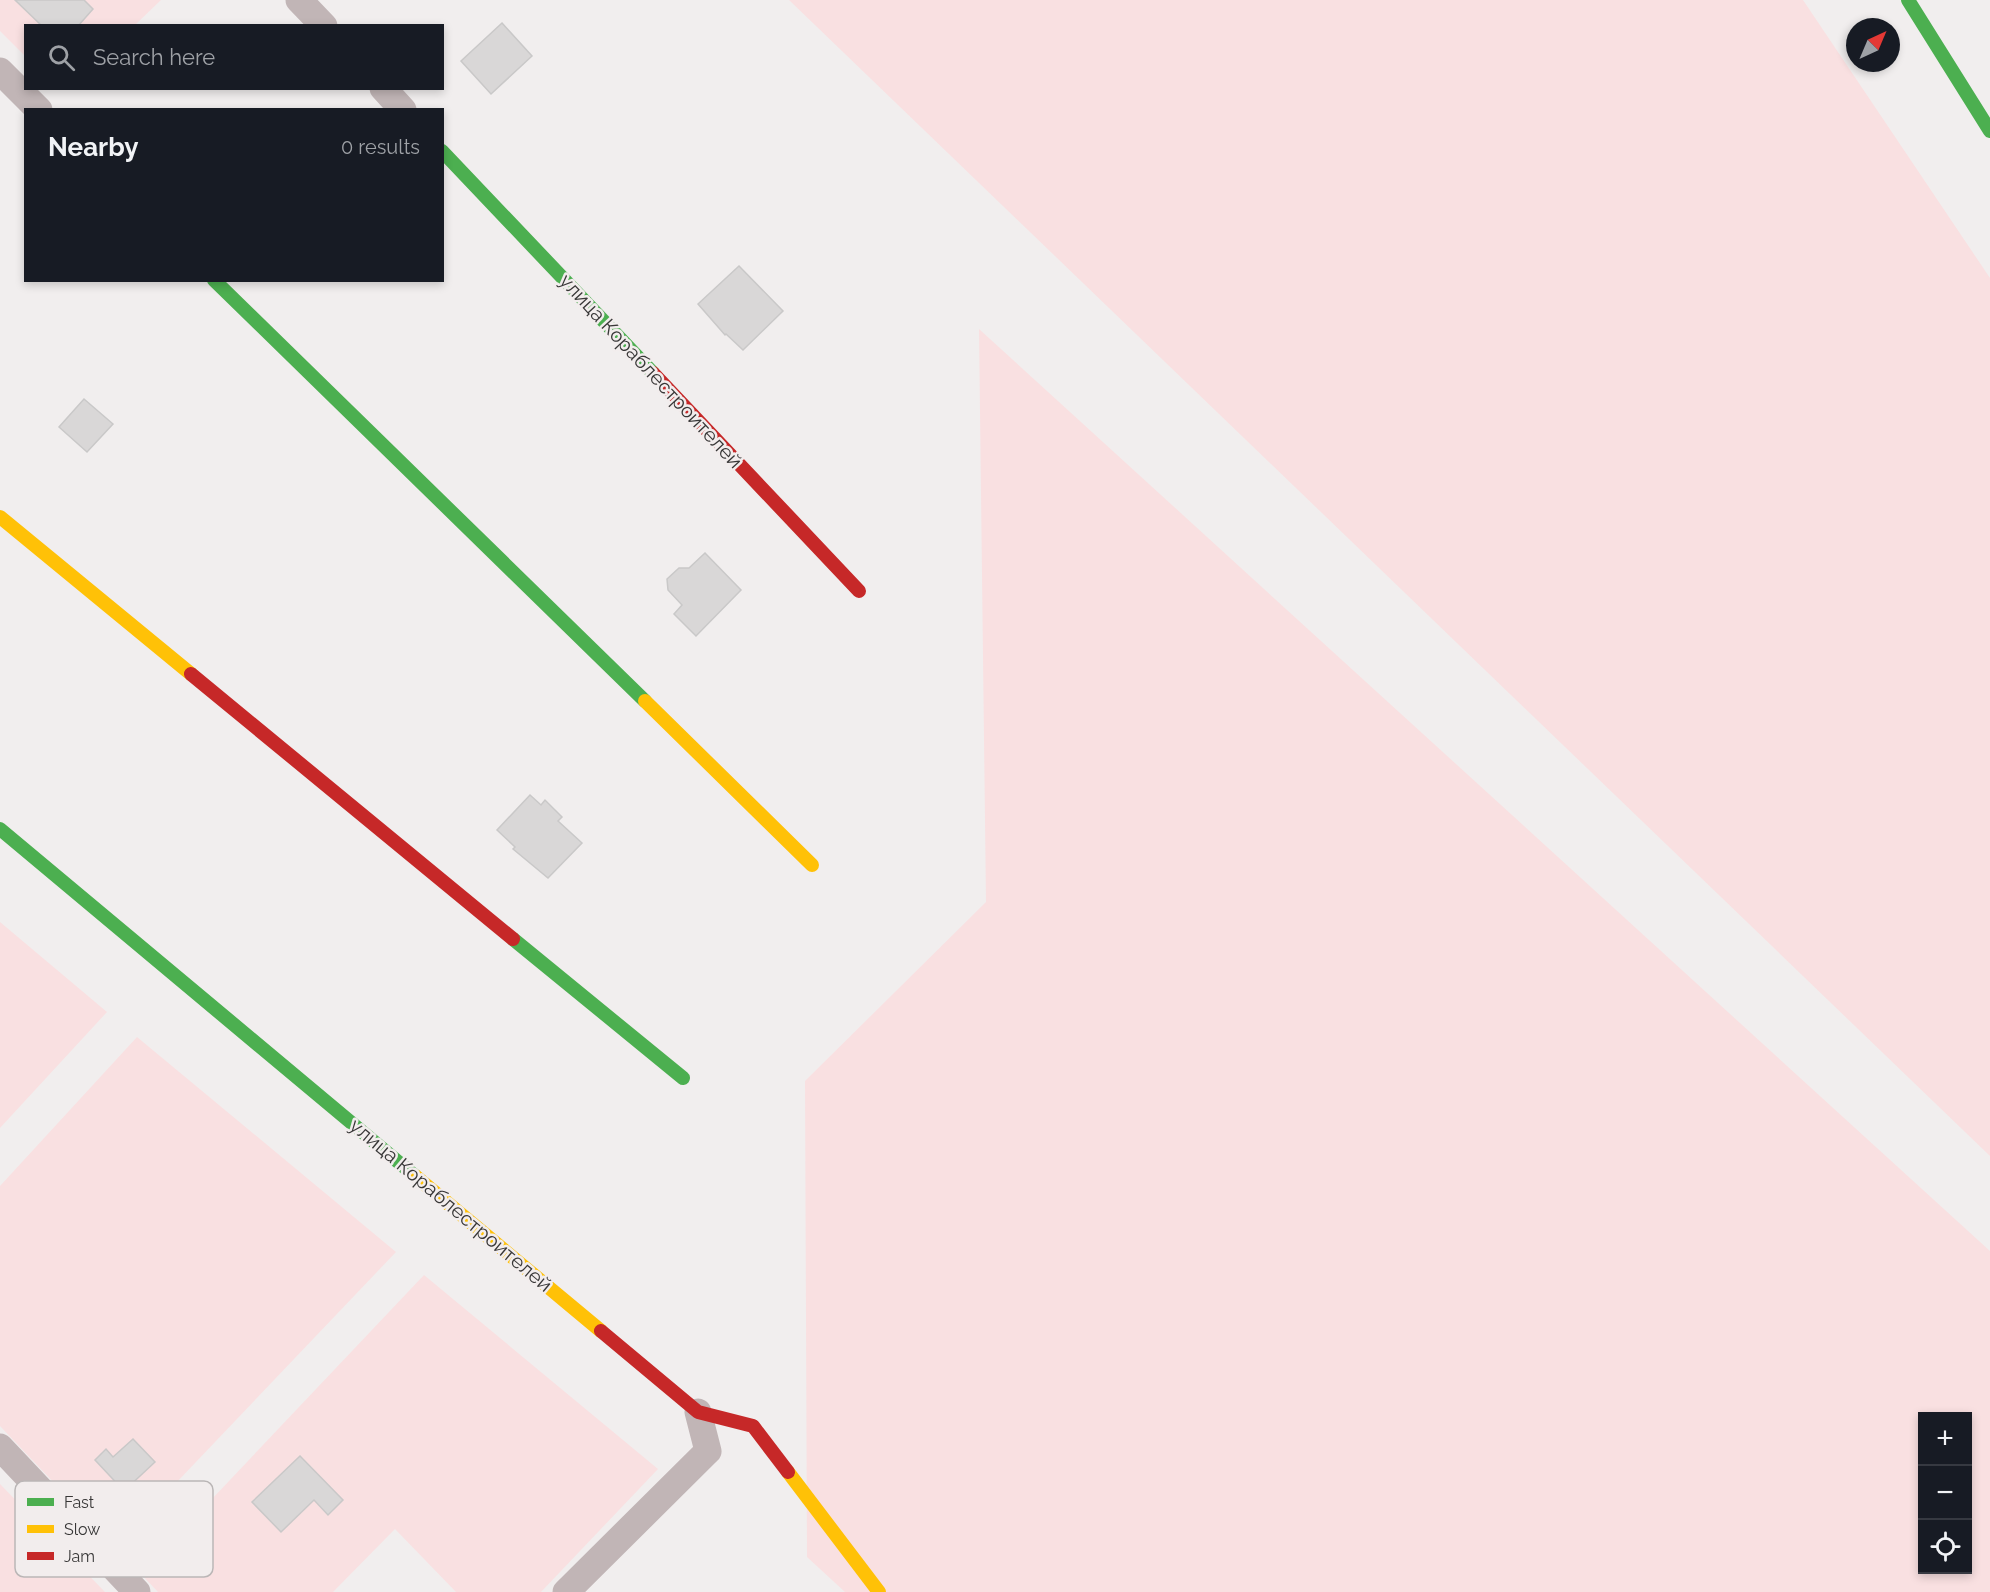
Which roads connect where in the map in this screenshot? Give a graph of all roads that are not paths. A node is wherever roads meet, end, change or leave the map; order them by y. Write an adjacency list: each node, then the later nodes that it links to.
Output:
1 (299, 0): 3 (street)
2 (1908, 0): 8 (main road)
3 (322, 24)
4 (0, 71): 6 (street)
5 (385, 90): 7 (street)
6 (37, 108)
7 (401, 108)
8 (1990, 131)
9 (444, 153): 12 (main road, улица Кораблестроителей)
10 (216, 282): 14 (main road)
11 (0, 518): 15 (main road)
12 (859, 591)
13 (0, 830): 16 (main road, улица Кораблестроителей)
14 (812, 865)
15 (683, 1078)
16 (698, 1412): 21 (street); 22 (main road, улица Кораблестроителей)
17 (0, 1447): 18 (street)
18 (32, 1481)
19 (123, 1577): 20 (street)
20 (137, 1592)
21 (566, 1592)
22 (879, 1592)

